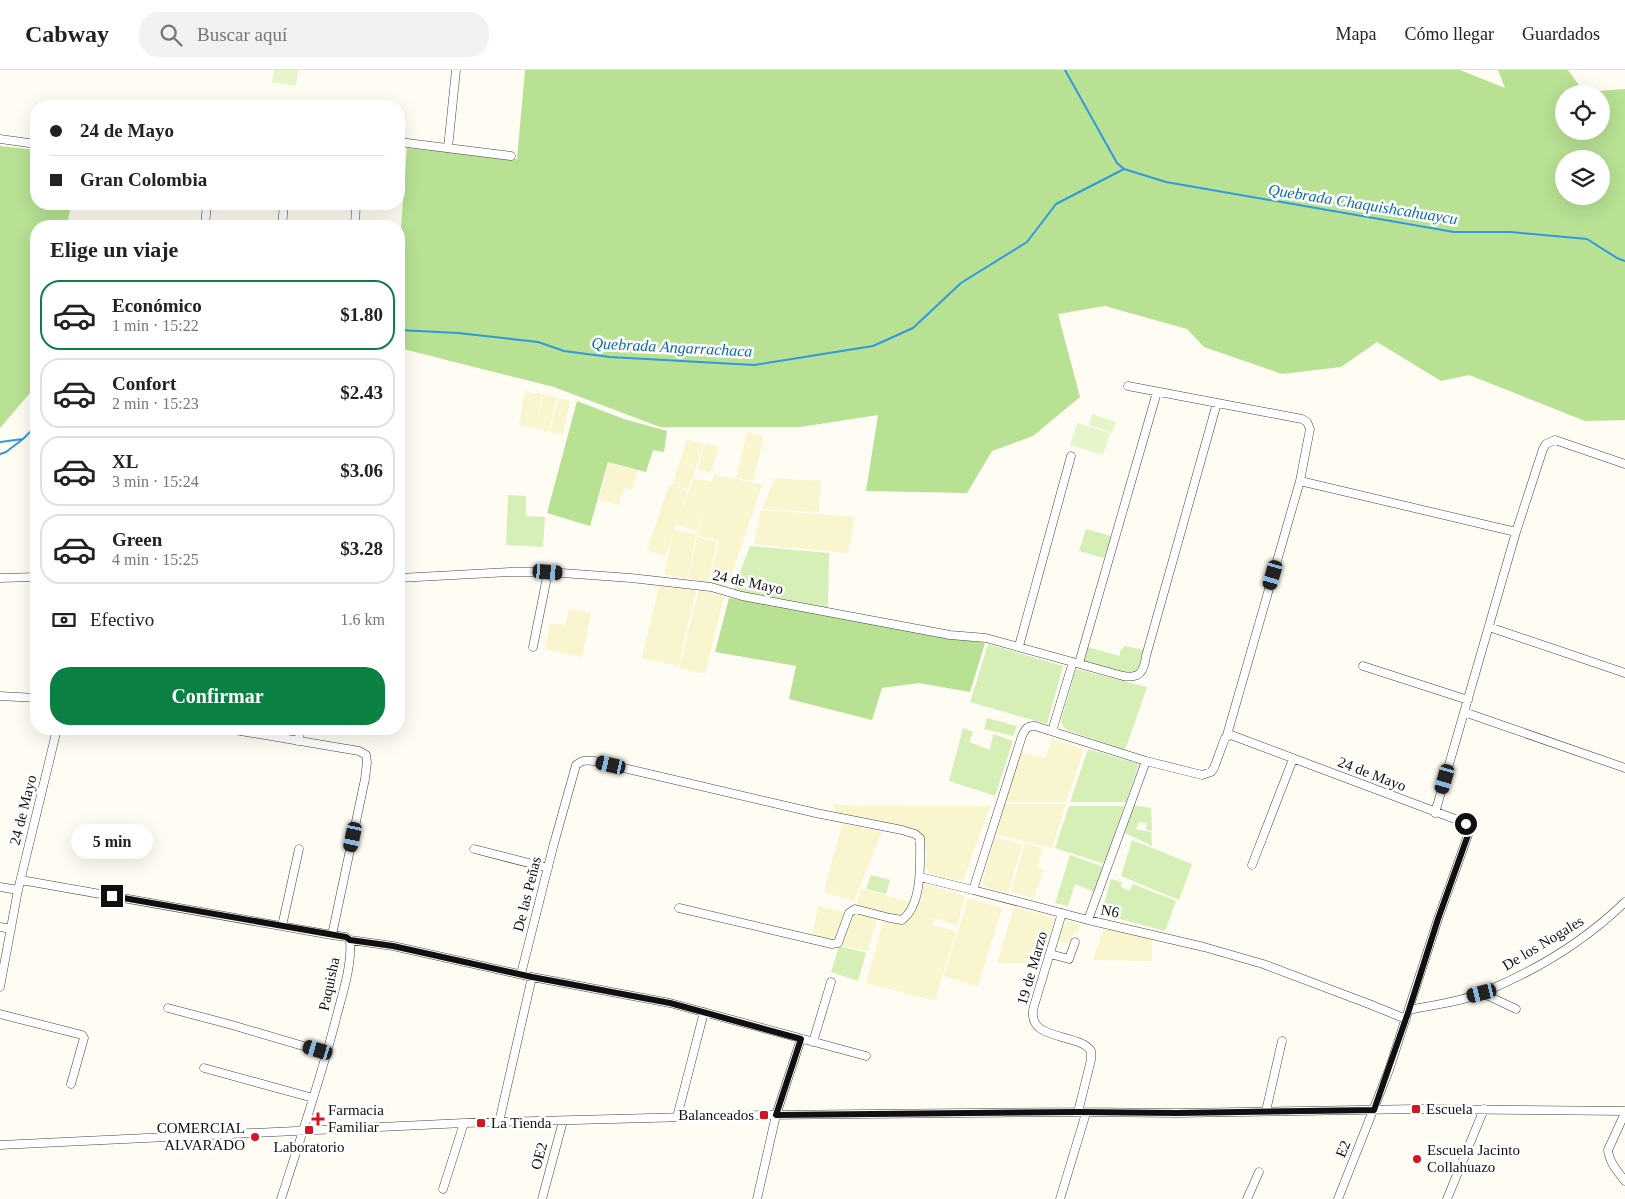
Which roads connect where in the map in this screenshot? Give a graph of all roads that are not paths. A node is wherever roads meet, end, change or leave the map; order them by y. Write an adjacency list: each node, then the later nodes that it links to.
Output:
1 (456, 70): 5 (street)
2 (0, 139): 3 (street)
3 (30, 143)
4 (405, 143): 5 (street)
5 (448, 148): 6 (street)
6 (511, 156)
7 (1128, 386): 8 (street)
8 (1157, 392): 9 (street); 21 (street)
9 (1217, 403): 12 (street); 21 (street, 24 de Mayo)
10 (1072, 456): 19 (street)
11 (1625, 464): 13 (street)
12 (1300, 481): 13 (street); 32 (street)
13 (1516, 532): 18 (street)
14 (548, 572): 17 (street, 24 de Mayo); 19 (street, 24 de Mayo); 20 (street)
15 (30, 577): 16 (street)
16 (0, 578)
17 (405, 578)
18 (1490, 627): 23 (street); 26 (street)
19 (1019, 646): 21 (street, 24 de Mayo)
20 (533, 647)
21 (1079, 663): 28 (street)
22 (1363, 666): 26 (street)
23 (1625, 673)
24 (0, 696): 25 (street)
25 (30, 698)
26 (1468, 700): 27 (street)
27 (1464, 712): 36 (street); 37 (street)
28 (1052, 731): 35 (street); 46 (street)
29 (56, 735): 43 (street, 24 de Mayo)
30 (264, 735): 33 (street)
31 (300, 735): 33 (street)
32 (1227, 735): 34 (street, 24 de Mayo); 35 (street)
33 (298, 741): 54 (street, Paquisha)
34 (1293, 759): 37 (street, 24 de Mayo); 40 (street)
35 (1146, 761): 50 (street)
36 (1625, 768)
37 (1435, 813): 64 (street, 24 de Mayo)
38 (299, 849): 51 (street)
39 (474, 849): 41 (street)
40 (1252, 865)
41 (548, 868): 42 (street, De las Peñas); 58 (street, De las Peñas)
42 (920, 877): 46 (street, N6); 48 (street)
43 (20, 880): 45 (street, 24 de Mayo); 51 (street)
44 (0, 888): 45 (street)
45 (18, 890): 53 (street, 24 de Mayo)
46 (973, 890): 49 (street, N6)
47 (1623, 906): 62 (street, De los Nogales)
48 (679, 908)
49 (1062, 913): 50 (street, N6); 57 (street, 19 de Marzo)
50 (1088, 920): 68 (street, N6)
51 (282, 926): 54 (street)
52 (0, 927): 53 (street)
53 (11, 929): 61 (street, 24 de Mayo)
54 (332, 935): 55 (street, Paquisha)
55 (350, 940): 58 (street); 72 (street, Paquisha)
56 (1075, 942): 57 (street)
57 (1050, 954): 80 (street, 19 de Marzo)
58 (521, 974): 59 (street)
59 (532, 977): 66 (street); 85 (street)
60 (831, 982): 71 (street)
61 (0, 987)
62 (1482, 993): 64 (street, De los Nogales); 65 (street)
63 (168, 1008): 72 (street)
64 (1409, 1010): 68 (street, 24 de Mayo)
65 (1516, 1010)
66 (704, 1012): 69 (street); 83 (street)
67 (0, 1014): 75 (street)
68 (1406, 1019): 78 (street, 24 de Mayo)
69 (801, 1039): 71 (street); 82 (street)
70 (1282, 1041): 79 (street)
71 (813, 1042): 73 (street)
72 (327, 1054): 76 (street, Paquisha)
73 (866, 1056)
74 (204, 1068): 76 (street)
75 (71, 1084)
76 (313, 1098): 87 (street, Paquisha)
77 (1485, 1109): 78 (street); 81 (street); 98 (street)
78 (1374, 1110): 79 (street); 97 (street, E2)
79 (1266, 1111): 80 (street)
80 (1082, 1112): 82 (street); 95 (street, 19 de Marzo)
81 (1625, 1112): 90 (street)
82 (776, 1115): 83 (street); 94 (street)
83 (677, 1117): 84 (street)
84 (563, 1120): 85 (street); 93 (street, OE2)
85 (499, 1122): 86 (street)
86 (464, 1123): 87 (street); 91 (street)
87 (303, 1130): 88 (street); 92 (street, Paquisha)
88 (0, 1145)
89 (1259, 1172): 96 (street)
90 (1625, 1181)
91 (443, 1189)
92 (282, 1199)
93 (542, 1199)
94 (757, 1199)
95 (1060, 1199)
96 (1247, 1199)
97 (1338, 1199)
98 (1448, 1199)

